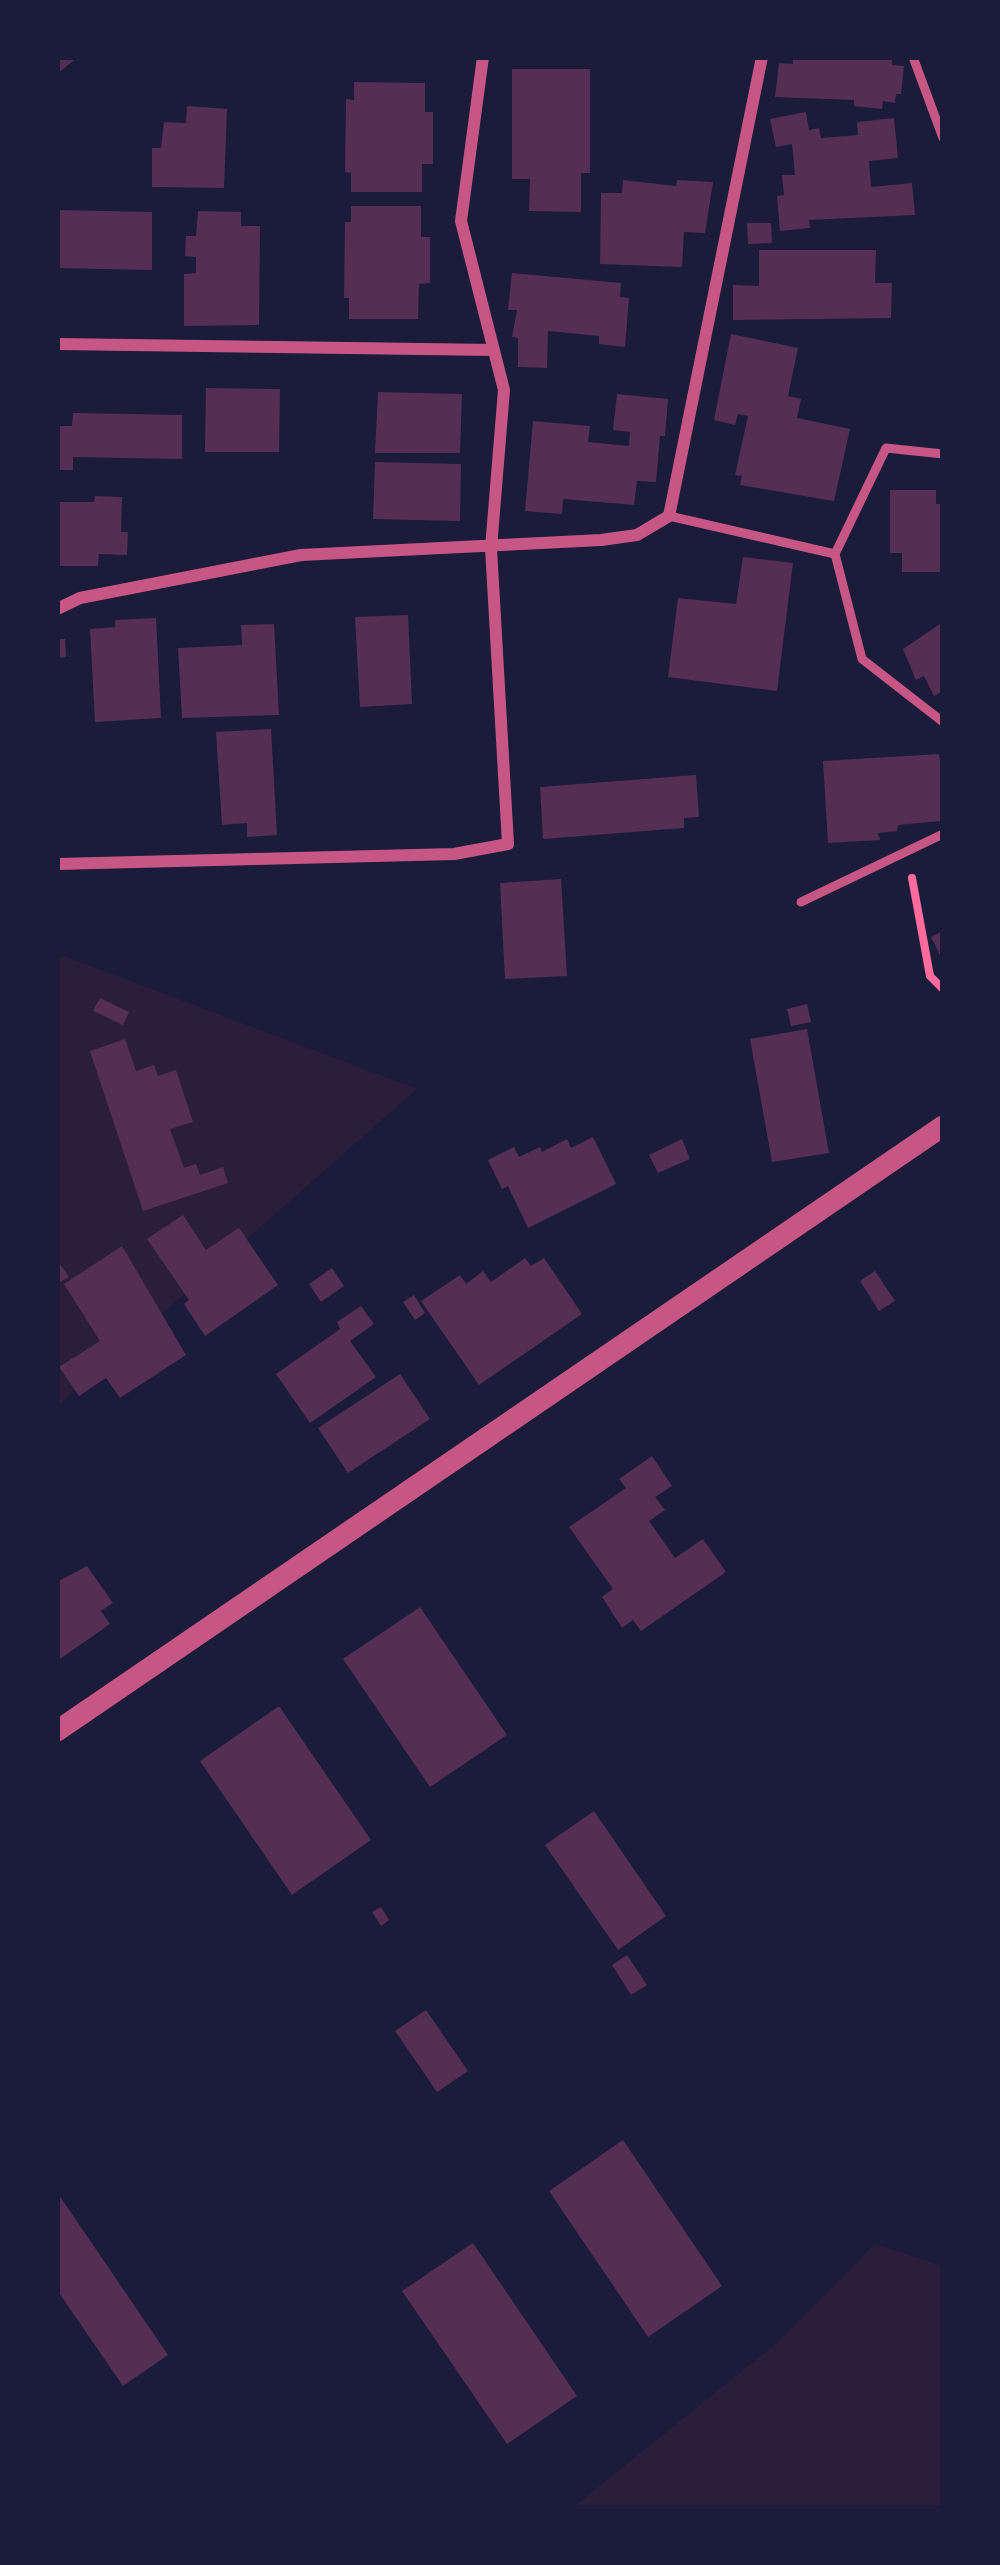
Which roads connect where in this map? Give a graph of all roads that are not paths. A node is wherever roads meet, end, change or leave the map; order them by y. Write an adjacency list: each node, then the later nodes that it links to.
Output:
1 (483, 57): 6 (street)
2 (762, 57): 8 (street)
3 (913, 57): 4 (lane)
4 (943, 138)
5 (57, 344): 6 (street)
6 (494, 350): 9 (street)
7 (943, 454): 10 (lane)
8 (669, 516): 9 (street); 10 (lane)
9 (491, 548): 11 (street); 14 (street)
10 (835, 554): 12 (lane)
11 (57, 609)
12 (943, 722)
13 (943, 834): 15 (lane)
14 (57, 864)
15 (801, 902)
16 (943, 1126): 17 (street)
17 (57, 1731)

